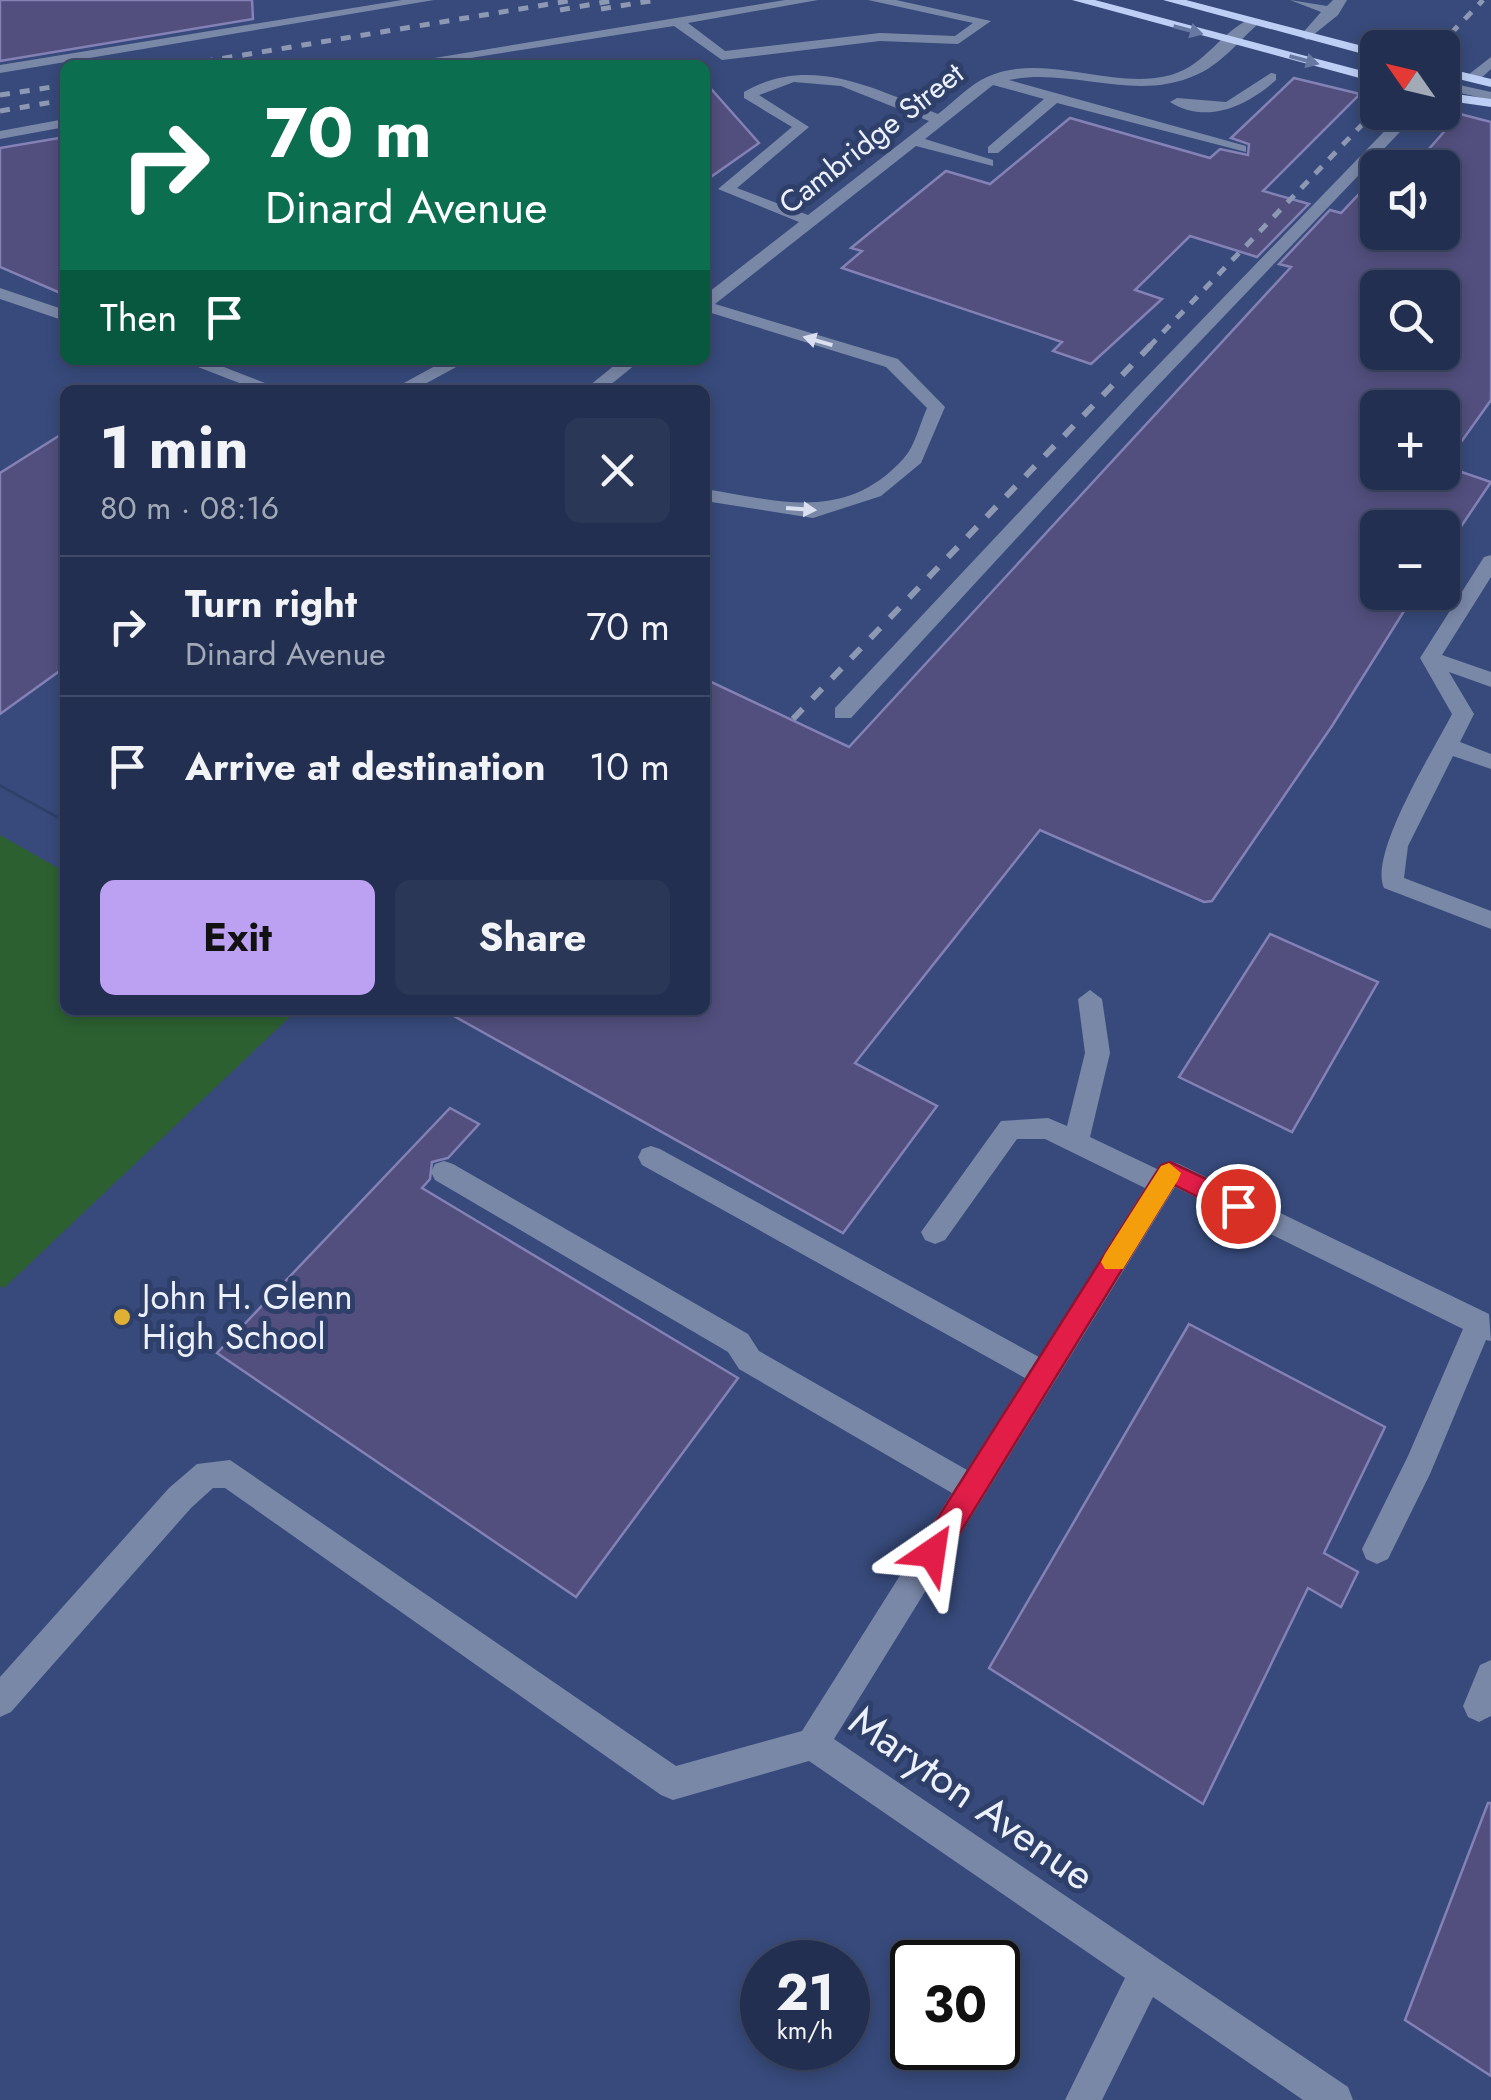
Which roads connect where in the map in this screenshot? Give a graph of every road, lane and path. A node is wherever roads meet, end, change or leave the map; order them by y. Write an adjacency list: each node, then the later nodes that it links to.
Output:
1 (427, 0): 15 (street)
2 (812, 0): 8 (street)
3 (875, 0): 8 (street)
4 (1079, 0): 11 (main road, one-way to 11)
5 (1170, 0): 9 (main road)
6 (1296, 0): 7 (street)
7 (1337, 6): 10 (street)
8 (675, 20): 13 (street)
9 (1252, 22): 10 (main road); 11 (street)
10 (1307, 36): 12 (main road)
11 (1230, 41): 16 (main road, one-way to 16); 21 (street)
12 (1360, 49)
13 (429, 60)
14 (1491, 60): 19 (street)
15 (0, 68)
16 (1360, 74)
17 (1460, 75): 19 (main road)
18 (1271, 77): 27 (street)
19 (1473, 78): 22 (main road)
20 (990, 80): 21 (street, Cambridge Street); 25 (street); 29 (street, Cambridge Street)
21 (1165, 80): 27 (street)
22 (1491, 83)
23 (1460, 89): 24 (street)
24 (1491, 96)
25 (1055, 98): 31 (street); 34 (street)
26 (1460, 98): 28 (main road)
27 (1177, 102): 31 (street)
28 (1491, 104)
29 (939, 120): 34 (street, Cambridge Street); 36 (street)
30 (60, 124): 33 (street)
31 (1161, 126): 35 (street)
32 (1395, 130): 51 (street)
33 (0, 135)
34 (913, 140): 36 (street, Cambridge Street)
35 (1241, 149)
36 (810, 221): 38 (street, Cambridge Street)
37 (0, 293): 40 (street)
38 (710, 300)
39 (710, 306): 47 (street, one-way to 39)
40 (60, 314)
41 (203, 365): 44 (street)
42 (450, 365): 45 (street)
43 (626, 365): 46 (street)
44 (260, 385)
45 (410, 385)
46 (600, 385)
47 (710, 496)
48 (1491, 561): 49 (street)
49 (1430, 658): 50 (street); 52 (street)
50 (1491, 680)
51 (843, 714)
52 (1447, 745): 53 (street); 54 (street)
53 (1491, 762)
54 (1491, 920)
55 (1090, 1000): 56 (street)
56 (1075, 1142): 59 (street); 60 (street)
57 (651, 1157): 62 (street)
58 (444, 1172): 63 (street)
59 (1166, 1178): 61 (street); 62 (street, Maryton Avenue)
60 (935, 1232)
61 (1485, 1326): 64 (street)
62 (1044, 1374): 63 (street, Maryton Avenue)
63 (972, 1489): 66 (street, Maryton Avenue)
64 (1377, 1549)
65 (0, 1701): 66 (street)
66 (812, 1744): 67 (street, Maryton Avenue)
67 (1147, 1972): 68 (street); 69 (street, Maryton Avenue)
68 (1083, 2100)
69 (1335, 2100)

